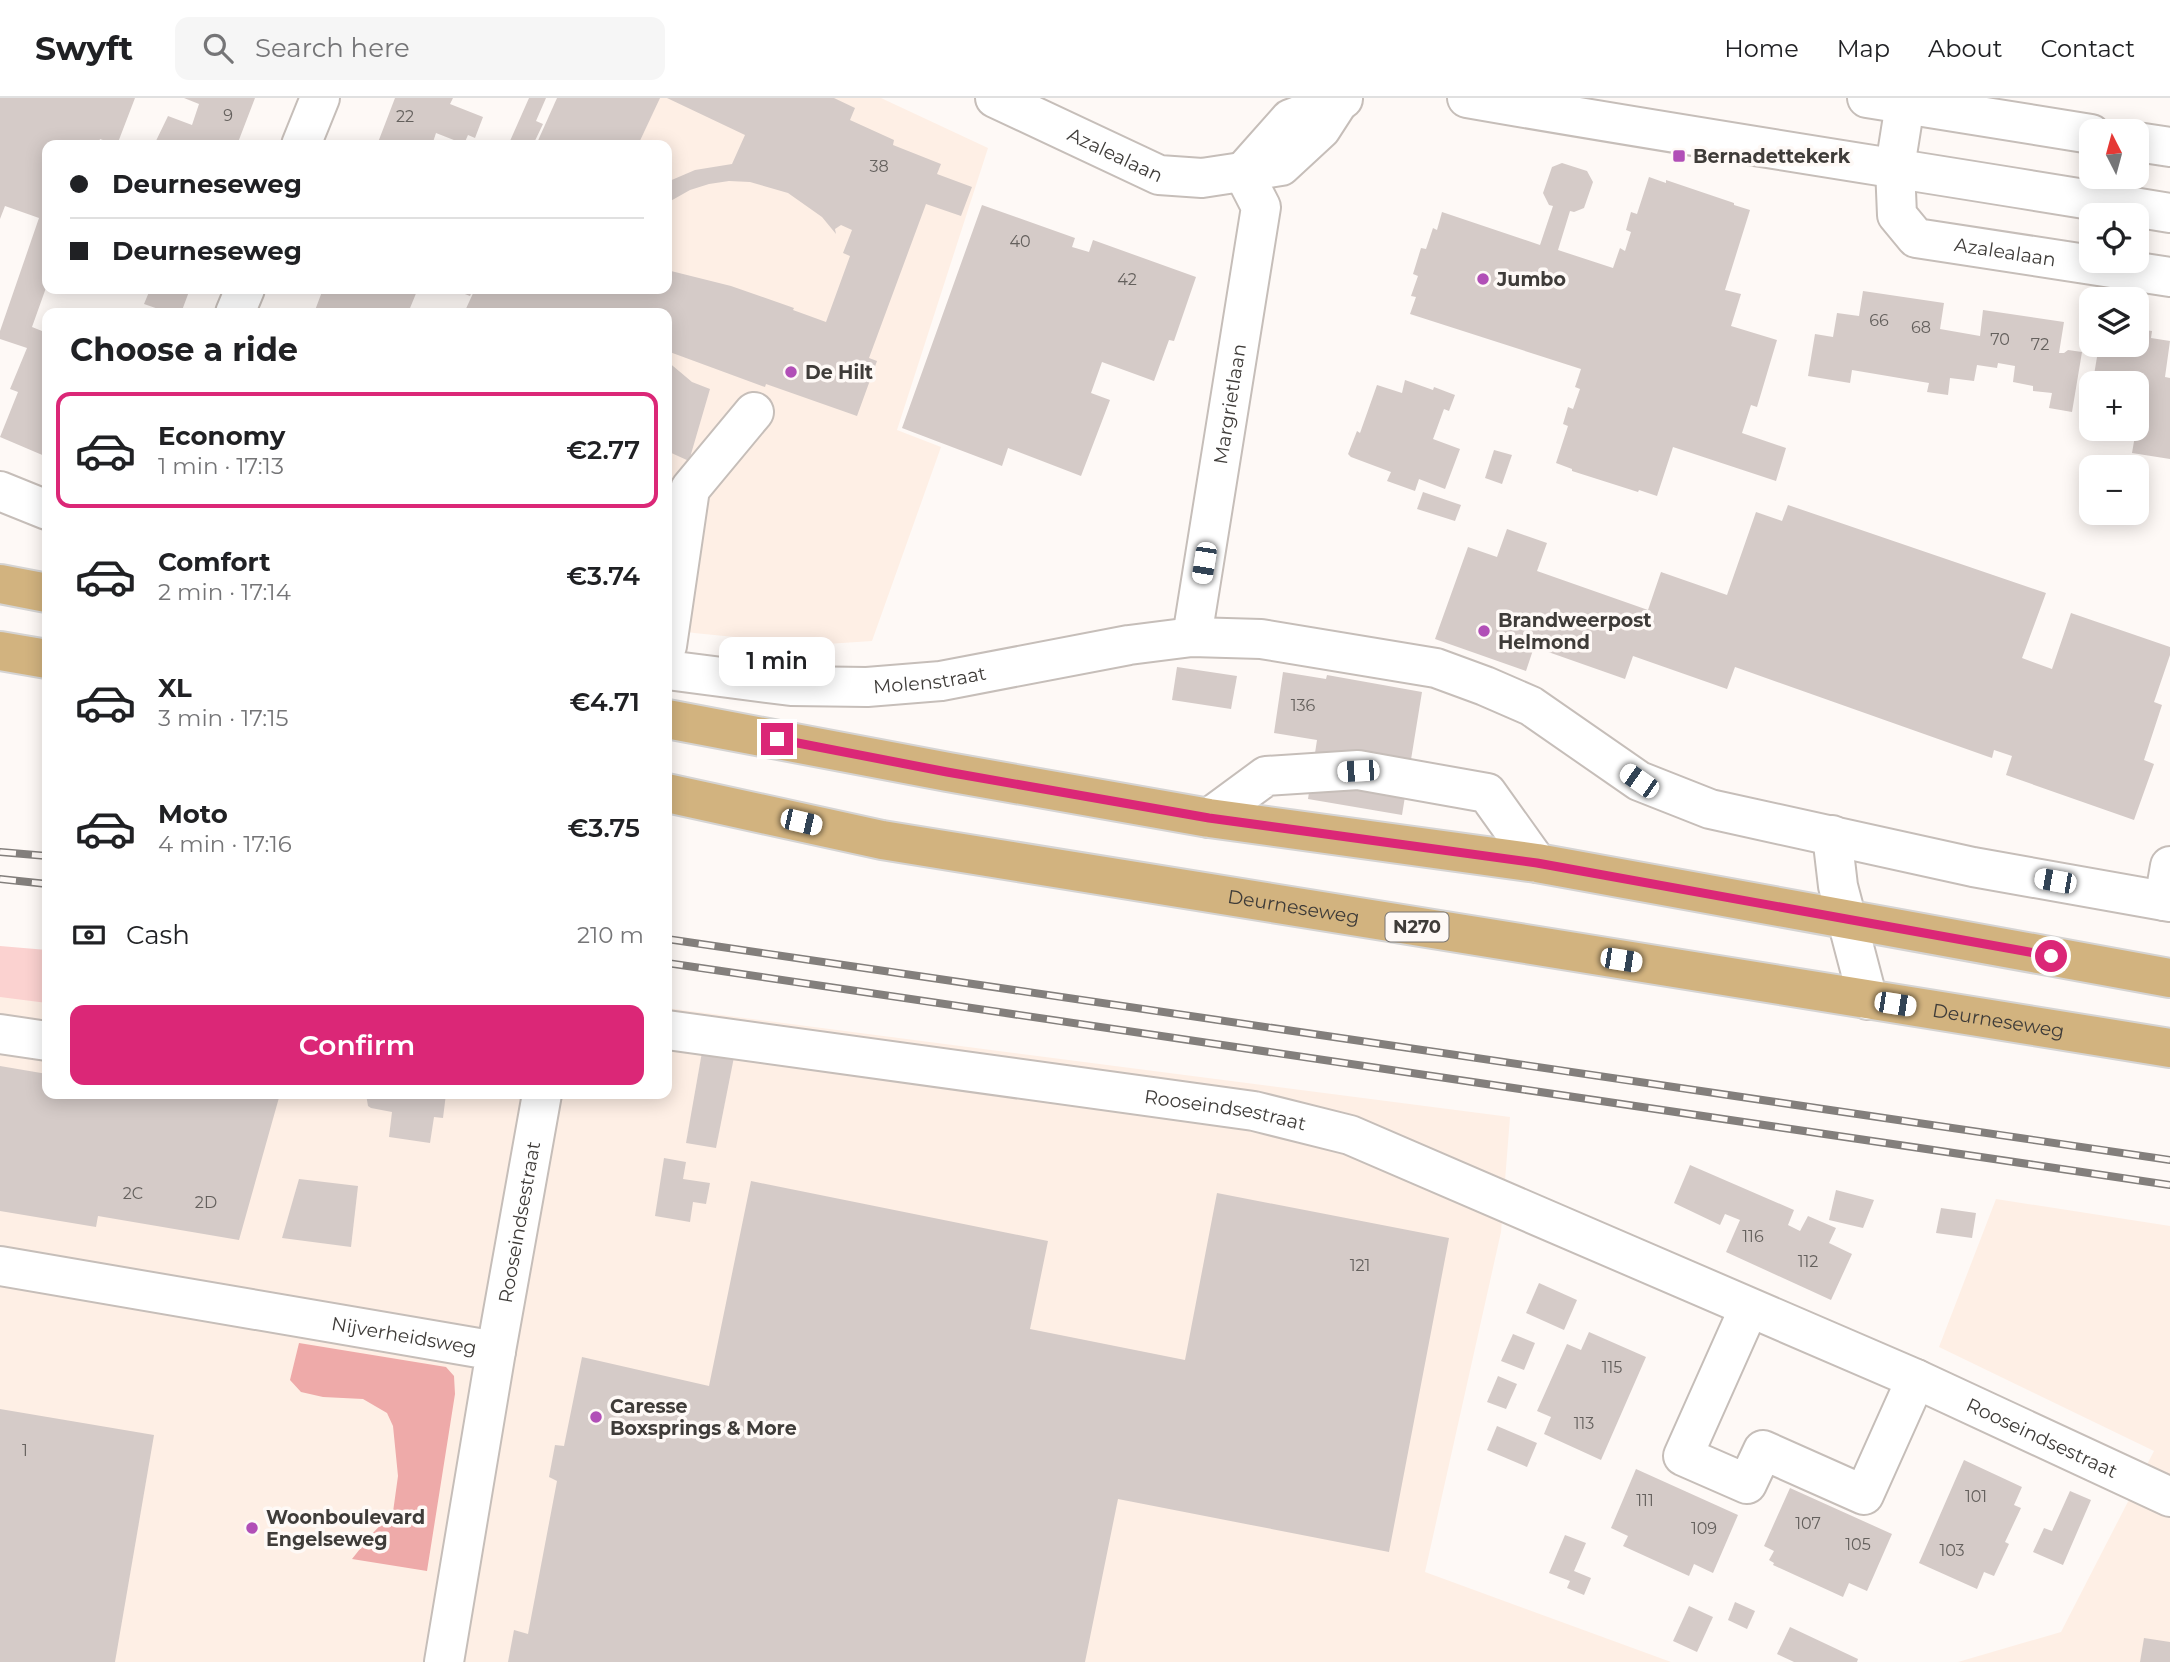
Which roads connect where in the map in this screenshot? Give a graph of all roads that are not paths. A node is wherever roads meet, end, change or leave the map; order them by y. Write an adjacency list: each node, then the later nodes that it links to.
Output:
1 (320, 98): 8 (street)
2 (995, 98): 12 (street, Azalealaan)
3 (1467, 98): 11 (street)
4 (1867, 98): 6 (street)
5 (1343, 99): 12 (street)
6 (1906, 101): 7 (street); 11 (street, Azalealaan)
7 (2079, 132)
8 (303, 140)
9 (2149, 144): 10 (street)
10 (2170, 147)
11 (1895, 167): 13 (street); 14 (street, Azalealaan)
12 (1243, 172): 22 (street, Margrietlaan)
13 (2170, 213)
14 (2170, 277)
15 (754, 412): 16 (street)
16 (678, 482): 19 (street)
17 (0, 491): 18 (street)
18 (42, 508)
19 (672, 571)
20 (0, 584): 21 (main road)
21 (42, 592)
22 (1192, 638): 25 (street, Molenstraat); 29 (street)
23 (0, 651): 24 (main road)
24 (42, 658)
25 (672, 671)
26 (672, 720): 28 (main road)
27 (672, 794): 34 (main road, Deurneseweg / N270)
28 (1209, 818): 30 (main road); 30 (street)
29 (1832, 835): 31 (street); 32 (street)
30 (1537, 863): 32 (main road)
31 (2168, 890)
32 (1842, 902): 33 (main road); 34 (street)
33 (2170, 978)
34 (1868, 1000): 38 (main road, Deurneseweg / N270)
35 (672, 1031): 41 (street, Rooseindsestraat)
36 (0, 1034): 37 (street)
37 (42, 1040)
38 (2170, 1048)
39 (541, 1099): 42 (street, Rooseindsestraat)
40 (0, 1266): 42 (street, Nijverheidsweg)
41 (1749, 1307): 43 (street, Rooseindsestraat); 43 (street)
42 (496, 1351): 45 (street, Nijverheidsweg)
43 (1916, 1379): 44 (street, Rooseindsestraat)
44 (2170, 1497)
45 (443, 1662)

